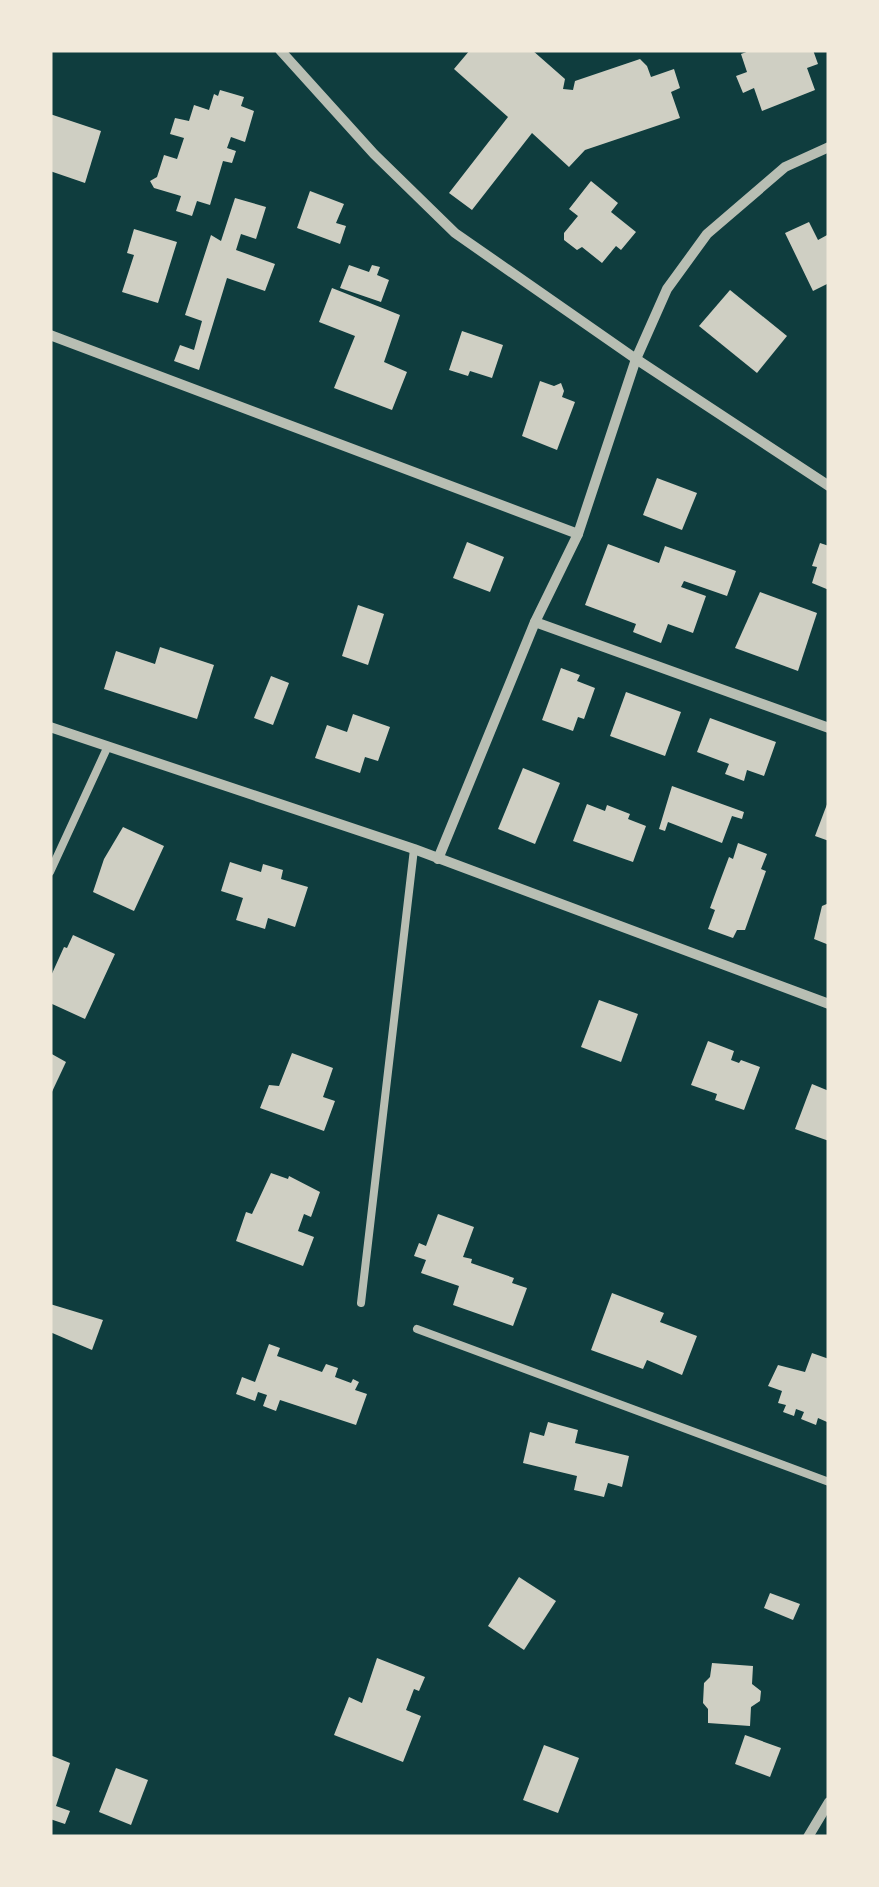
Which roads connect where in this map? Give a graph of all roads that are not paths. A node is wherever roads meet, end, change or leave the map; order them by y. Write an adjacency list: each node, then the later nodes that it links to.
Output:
1 (280, 50): 4 (street)
2 (829, 146): 4 (street)
3 (50, 335): 6 (street)
4 (636, 359): 5 (street); 6 (street)
5 (829, 486)
6 (578, 534): 7 (street)
7 (535, 622): 9 (street); 12 (street)
8 (50, 727): 10 (street)
9 (829, 728)
10 (108, 746): 11 (street); 13 (lane)
11 (414, 849): 12 (street); 15 (lane)
12 (438, 859): 14 (street)
13 (50, 872)
14 (829, 1004)
15 (361, 1304)
16 (417, 1329): 17 (lane)
17 (829, 1482)
18 (829, 1802): 19 (street)
19 (808, 1837)

